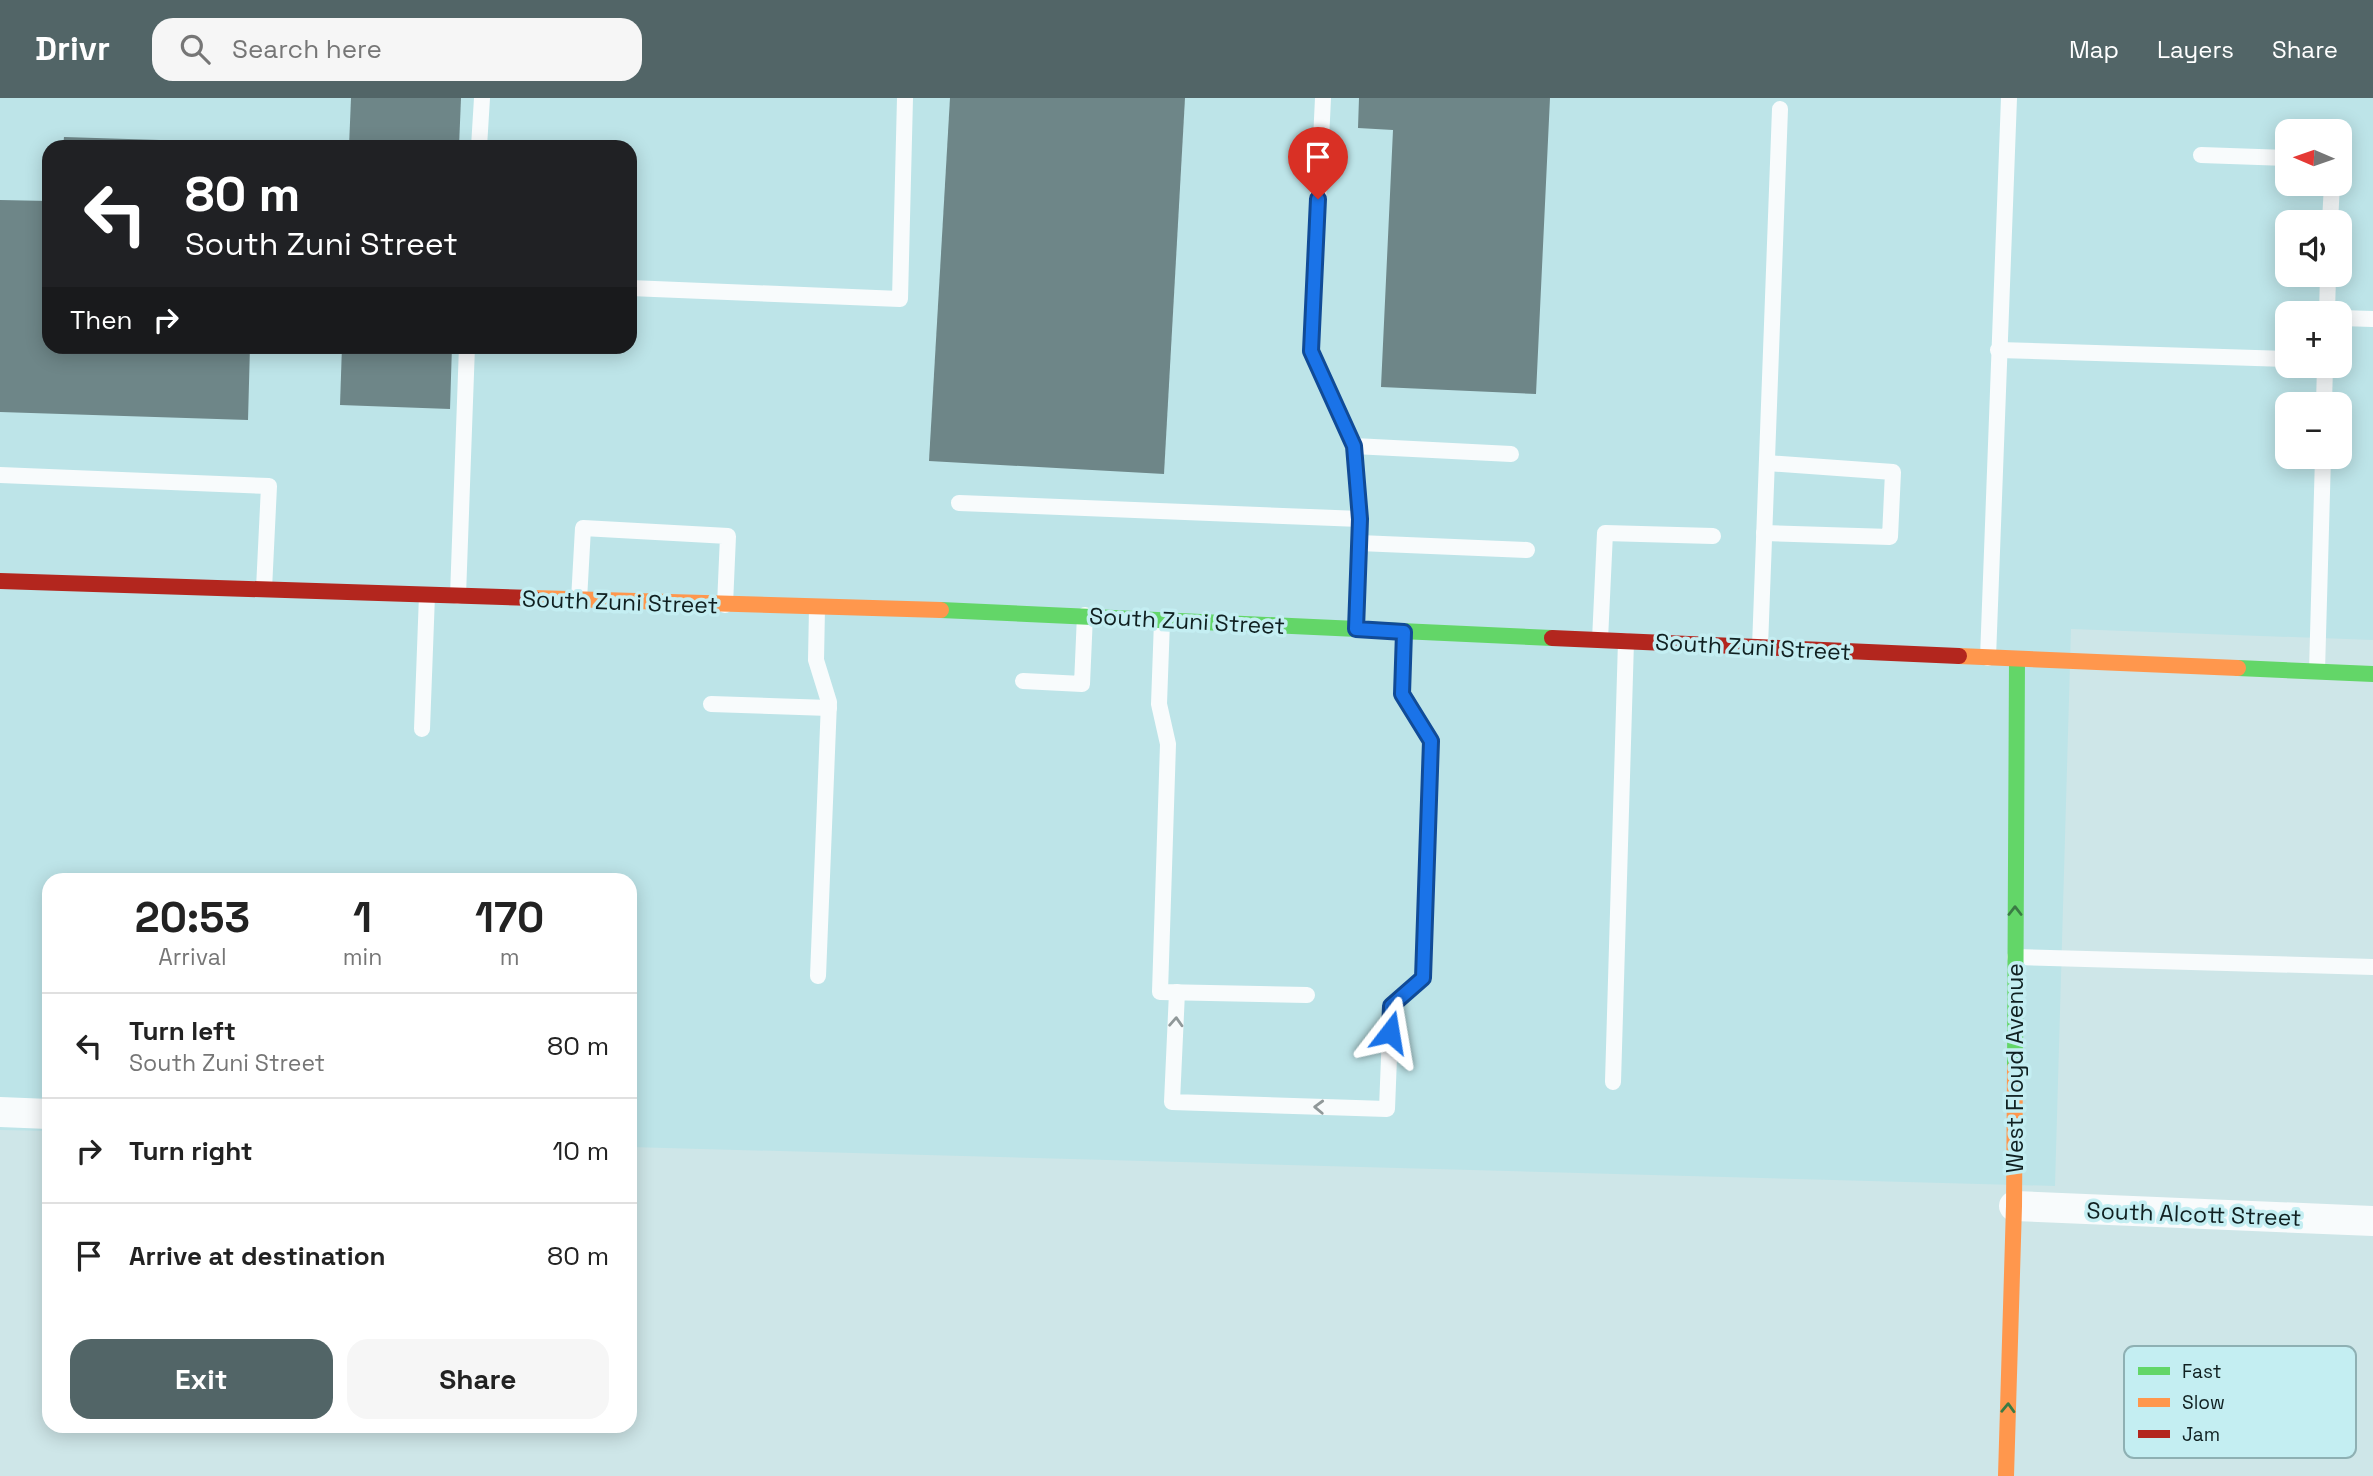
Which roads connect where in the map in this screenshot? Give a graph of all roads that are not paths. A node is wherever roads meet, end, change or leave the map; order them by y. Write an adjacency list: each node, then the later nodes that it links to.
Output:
1 (482, 98): 6 (lane)
2 (905, 98): 9 (lane)
3 (1323, 98): 15 (lane)
4 (2009, 98): 12 (lane)
5 (1780, 109): 17 (lane)
6 (479, 140)
7 (2201, 155): 8 (lane)
8 (2275, 158)
9 (637, 288)
10 (2352, 318): 11 (lane)
11 (2373, 319)
12 (1998, 350): 14 (lane); 40 (lane)
13 (467, 354): 29 (lane)
14 (2275, 359)
15 (1354, 446): 16 (lane); 21 (lane)
16 (1511, 454)
17 (1767, 463): 22 (lane); 22 (lane)
18 (2323, 469): 42 (lane)
19 (0, 475): 27 (lane)
20 (959, 503): 21 (lane)
21 (1360, 519): 24 (lane)
22 (1764, 533): 39 (lane)
23 (1713, 537): 37 (lane)
24 (1359, 543): 25 (lane); 35 (lane)
25 (1527, 550)
26 (0, 582): 27 (street, South Zuni Street)
27 (264, 590): 28 (street, South Zuni Street)
28 (427, 595): 29 (street, South Zuni Street); 47 (lane)
29 (458, 597): 30 (street, South Zuni Street)
30 (579, 600): 31 (street, South Zuni Street); 31 (lane)
31 (725, 605): 32 (street, South Zuni Street)
32 (817, 608): 33 (street, South Zuni Street); 46 (lane)
33 (1085, 615): 34 (street, South Zuni Street); 44 (lane)
34 (1162, 621): 35 (street, South Zuni Street); 51 (lane)
35 (1356, 629): 36 (street, South Zuni Street)
36 (1404, 632): 37 (street, South Zuni Street); 51 (lane, one-way to 51)
37 (1600, 640): 38 (street, South Zuni Street)
38 (1626, 641): 39 (street, South Zuni Street); 53 (lane)
39 (1760, 647): 40 (street, South Zuni Street)
40 (1988, 658): 41 (street, South Zuni Street)
41 (2017, 660): 42 (street, South Zuni Street); 48 (street, West Floyd Avenue, one-way to 41)
42 (2317, 671): 43 (street, South Zuni Street)
43 (2373, 674)
44 (1023, 681)
45 (711, 704): 46 (lane)
46 (829, 708): 50 (lane)
47 (422, 729)
48 (2015, 957): 49 (lane); 56 (street, West Floyd Avenue)
49 (2373, 967)
50 (818, 976)
51 (1177, 992): 52 (lane)
52 (1307, 995)
53 (1613, 1082)
54 (0, 1112): 55 (street)
55 (42, 1114)
56 (2014, 1206): 57 (street, South Alcott Street); 58 (street, West Floyd Avenue, one-way to 56)
57 (2373, 1222)
58 (2006, 1476)

